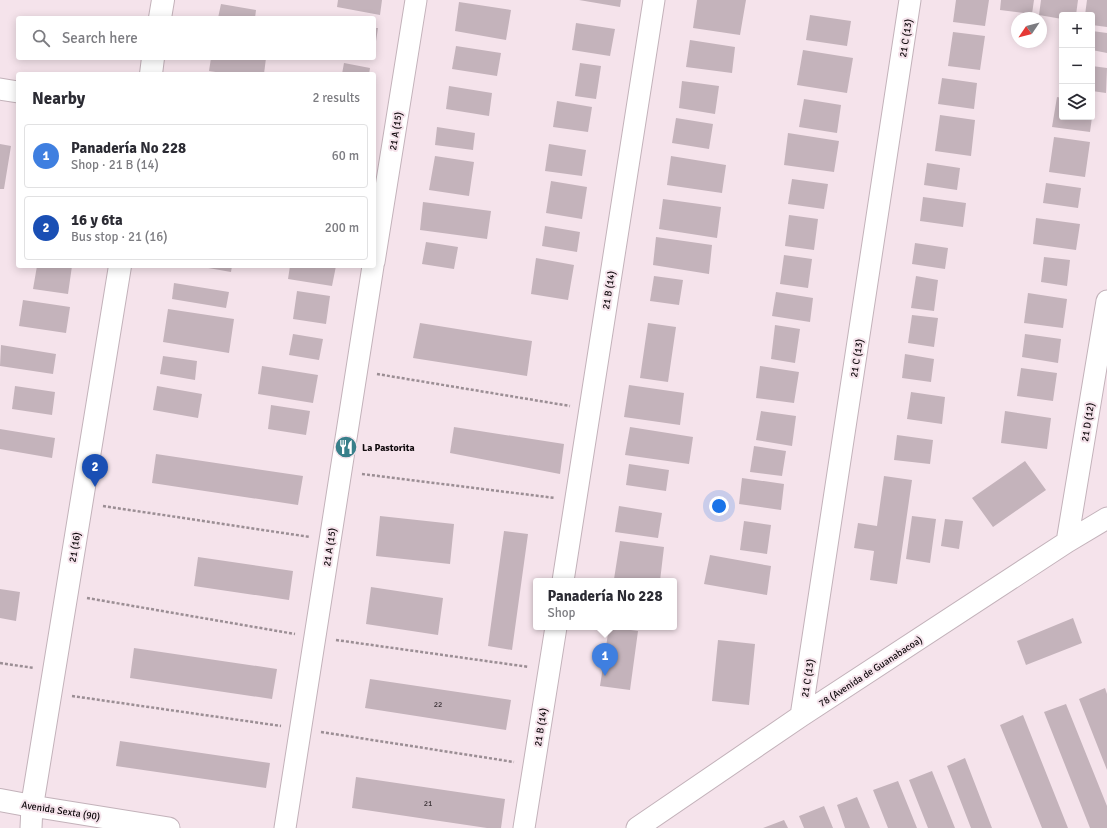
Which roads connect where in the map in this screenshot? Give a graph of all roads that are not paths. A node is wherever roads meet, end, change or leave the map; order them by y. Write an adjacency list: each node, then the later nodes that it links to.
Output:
1 (163, 0): 5 (street)
2 (416, 0): 10 (street, 21 A (15))
3 (654, 0): 16 (street, 21 B (14))
4 (910, 0): 18 (street, 21 C (13))
5 (160, 16)
6 (153, 60): 7 (street)
7 (151, 72)
8 (0, 89): 9 (street)
9 (16, 92)
10 (376, 250)
11 (120, 268): 20 (street, 21 (16))
12 (373, 268): 23 (street, 21 A (15))
13 (1107, 302): 15 (street, 21 D (12))
14 (1107, 518): 15 (street, 78 (Avenida de Guanabacoa))
15 (1067, 542): 18 (street, 78 (Avenida de Guanabacoa))
16 (563, 578)
17 (556, 630): 24 (street, 21 B (14))
18 (801, 716): 25 (street, 78 (Avenida de Guanabacoa))
19 (0, 800): 20 (street, Avenida Sexta (90))
20 (32, 806): 21 (street, 21 (16)); 22 (street, Avenida Sexta (90))
21 (32, 828)
22 (169, 828)
23 (285, 828)
24 (524, 828)
25 (636, 828)

